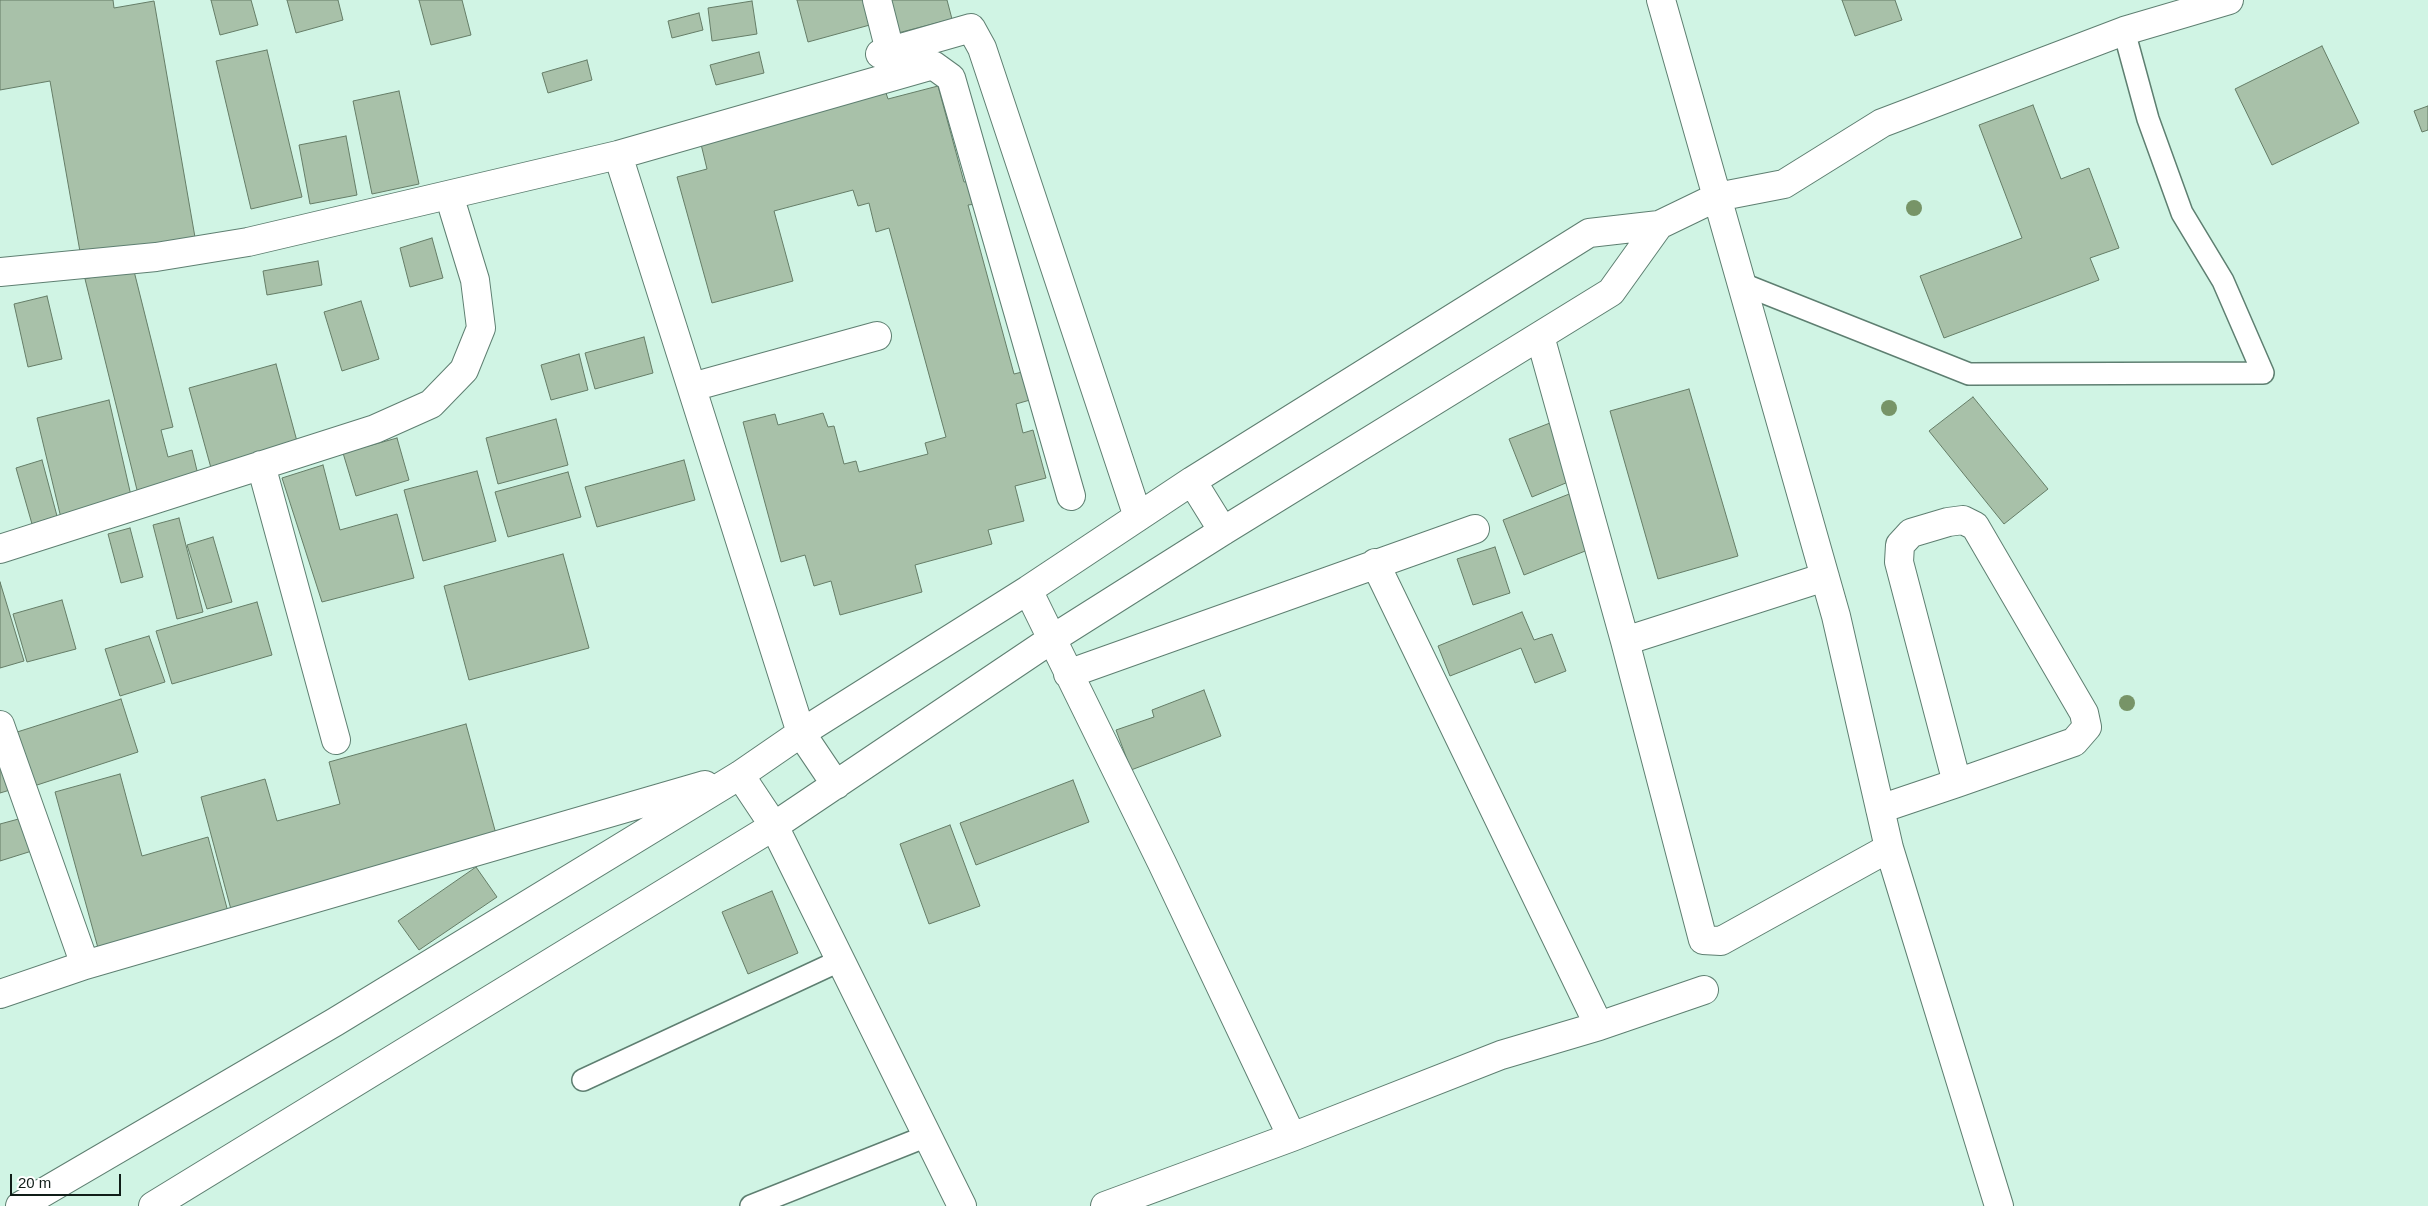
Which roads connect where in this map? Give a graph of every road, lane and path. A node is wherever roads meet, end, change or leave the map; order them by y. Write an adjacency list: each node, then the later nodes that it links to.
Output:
1 (877, 0): 17 (street)
2 (1660, 0): 7 (street)
3 (2228, 0): 4 (street)
4 (2124, 31): 7 (street); 10 (lane)
5 (618, 155): 6 (street); 13 (street); 16 (street)
6 (449, 195): 9 (street); 14 (street)
7 (1716, 196): 8 (street); 10 (street)
8 (1660, 225): 12 (street); 15 (street)
9 (0, 272)
10 (1740, 283): 22 (street)
11 (877, 336): 13 (street)
12 (1540, 336): 19 (street); 25 (street)
13 (692, 387): 28 (street)
14 (260, 466): 20 (street); 29 (street)
15 (1192, 482): 17 (street); 19 (street)
16 (1071, 496)
17 (1138, 517): 23 (street)
18 (1475, 529): 21 (street)
19 (1223, 531): 24 (street)
20 (0, 549)
21 (1375, 563): 26 (street); 40 (street)
22 (1825, 577): 25 (street); 33 (street)
23 (1028, 590): 24 (street); 28 (street)
24 (1052, 639): 26 (street); 32 (street)
25 (1625, 641): 35 (street)
26 (1068, 674): 43 (street)
27 (0, 725): 37 (street)
28 (801, 733): 30 (street); 32 (street)
29 (336, 740)
30 (740, 775): 34 (street); 37 (street); 44 (street)
31 (1957, 783): 31 (street); 33 (street)
32 (836, 785): 34 (street)
33 (1880, 809): 35 (street)
34 (774, 826): 36 (street); 45 (street)
35 (1889, 848): 49 (street)
36 (839, 961): 41 (lane); 42 (street)
37 (86, 965): 39 (street)
38 (1704, 990): 40 (street)
39 (0, 994)
40 (1600, 1026): 43 (street)
41 (583, 1080)
42 (927, 1136): 46 (lane); 47 (street)
43 (1292, 1138): 48 (street)
44 (20, 1206)
45 (153, 1206)
46 (751, 1206)
47 (962, 1206)
48 (1105, 1206)
49 (1999, 1206)

